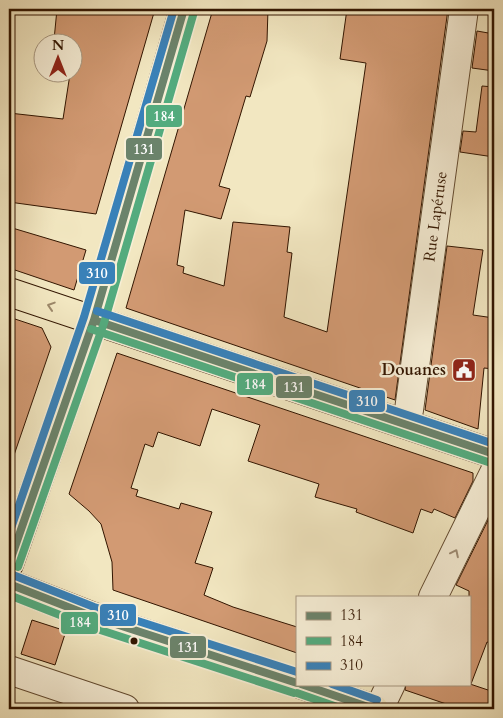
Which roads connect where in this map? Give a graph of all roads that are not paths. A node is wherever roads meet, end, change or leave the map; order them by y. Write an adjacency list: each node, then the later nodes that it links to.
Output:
1 (184, 9): 4 (main road)
2 (464, 9): 5 (street, Rue Lapéruse)
3 (9, 292): 4 (main road, one-way to 3)
4 (94, 320): 5 (main road); 8 (main road)
5 (405, 424): 6 (main road)
6 (494, 454)
7 (494, 473): 10 (street, one-way to 7)
8 (9, 564)
9 (9, 584): 12 (main road)
10 (434, 596)
11 (9, 670): 15 (street)
12 (296, 683)
13 (304, 686): 16 (main road)
14 (390, 686): 17 (street)
15 (125, 709)
16 (374, 709)
17 (379, 709)

